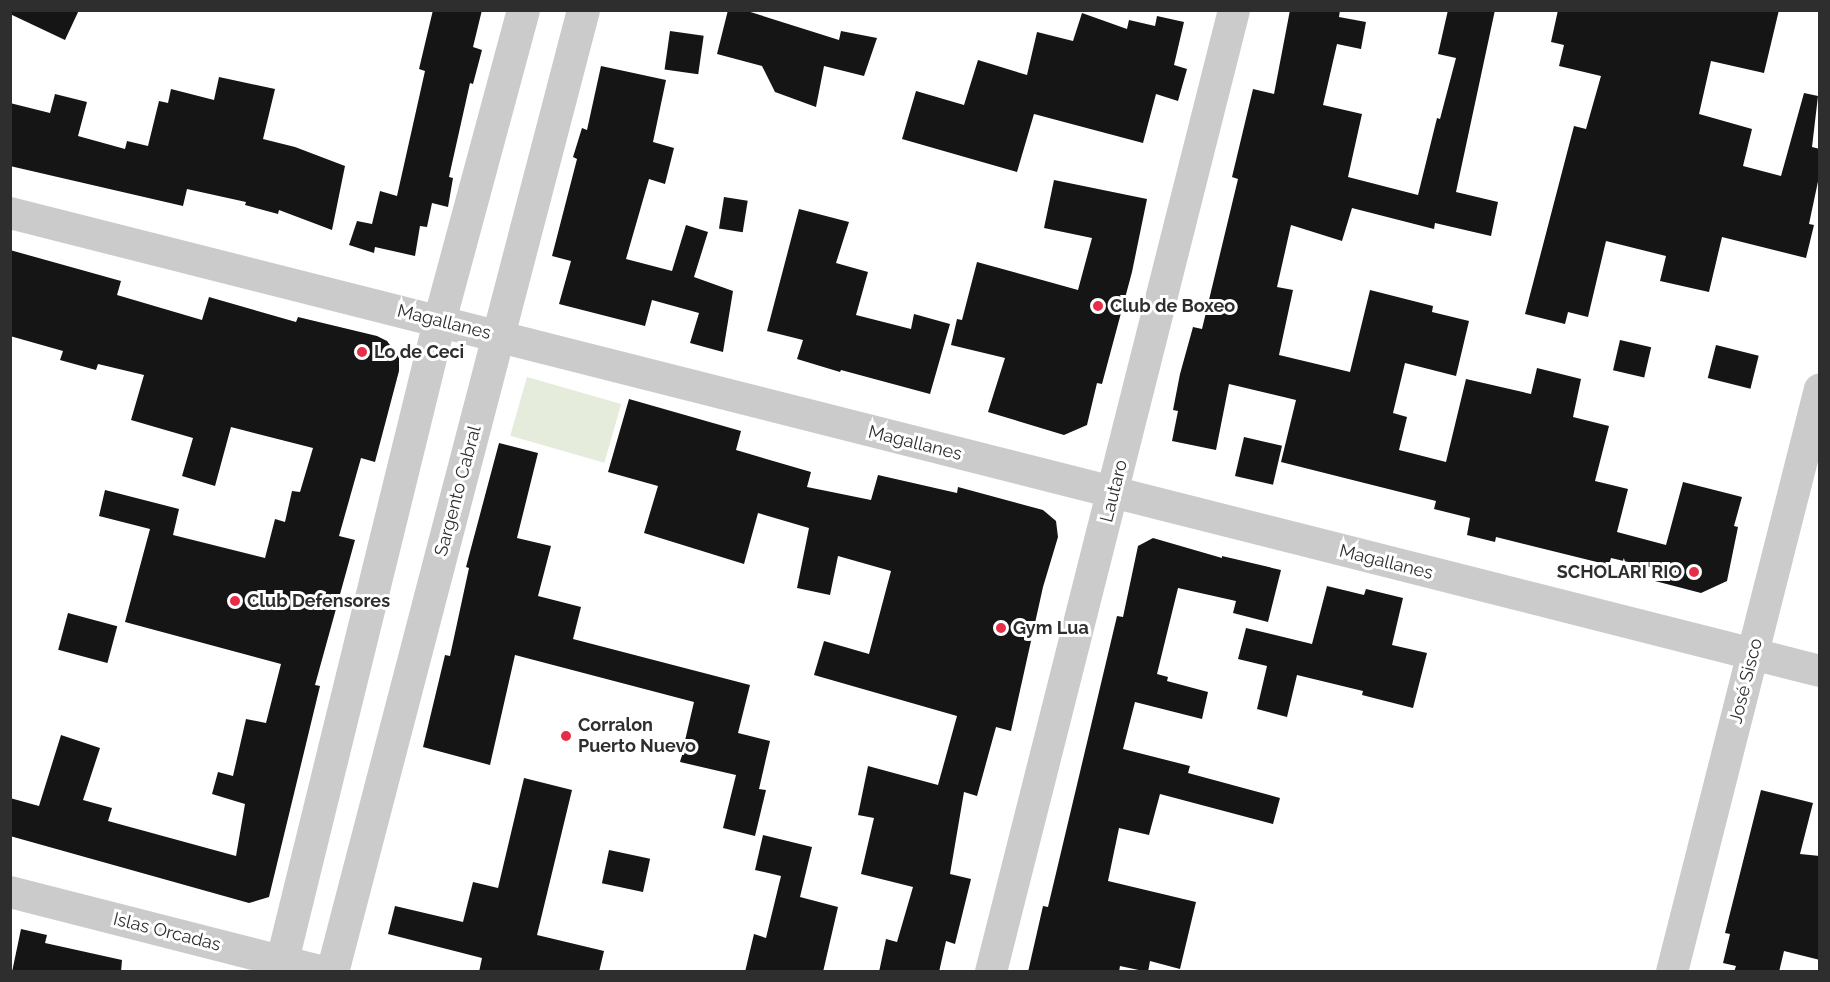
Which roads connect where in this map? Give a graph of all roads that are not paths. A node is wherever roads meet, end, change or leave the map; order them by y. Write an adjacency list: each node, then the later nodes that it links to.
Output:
1 (522, 10): 5 (street)
2 (583, 10): 6 (street, Sargento Cabral)
3 (1234, 10): 8 (street, Lautaro)
4 (10, 213): 5 (street, Magallanes)
5 (439, 321): 6 (street, Magallanes); 12 (street)
6 (498, 336): 8 (street, Magallanes); 14 (street, Sargento Cabral)
7 (1820, 390): 9 (street, José Sisco)
8 (1113, 494): 9 (street, Magallanes); 15 (street, Lautaro)
9 (1753, 653): 10 (street, Magallanes); 16 (street, José Sisco)
10 (1820, 670)
11 (10, 892): 12 (street, Islas Orcadas)
12 (280, 966): 13 (street, Islas Orcadas)
13 (323, 972)
14 (332, 972)
15 (991, 972)
16 (1672, 972)

